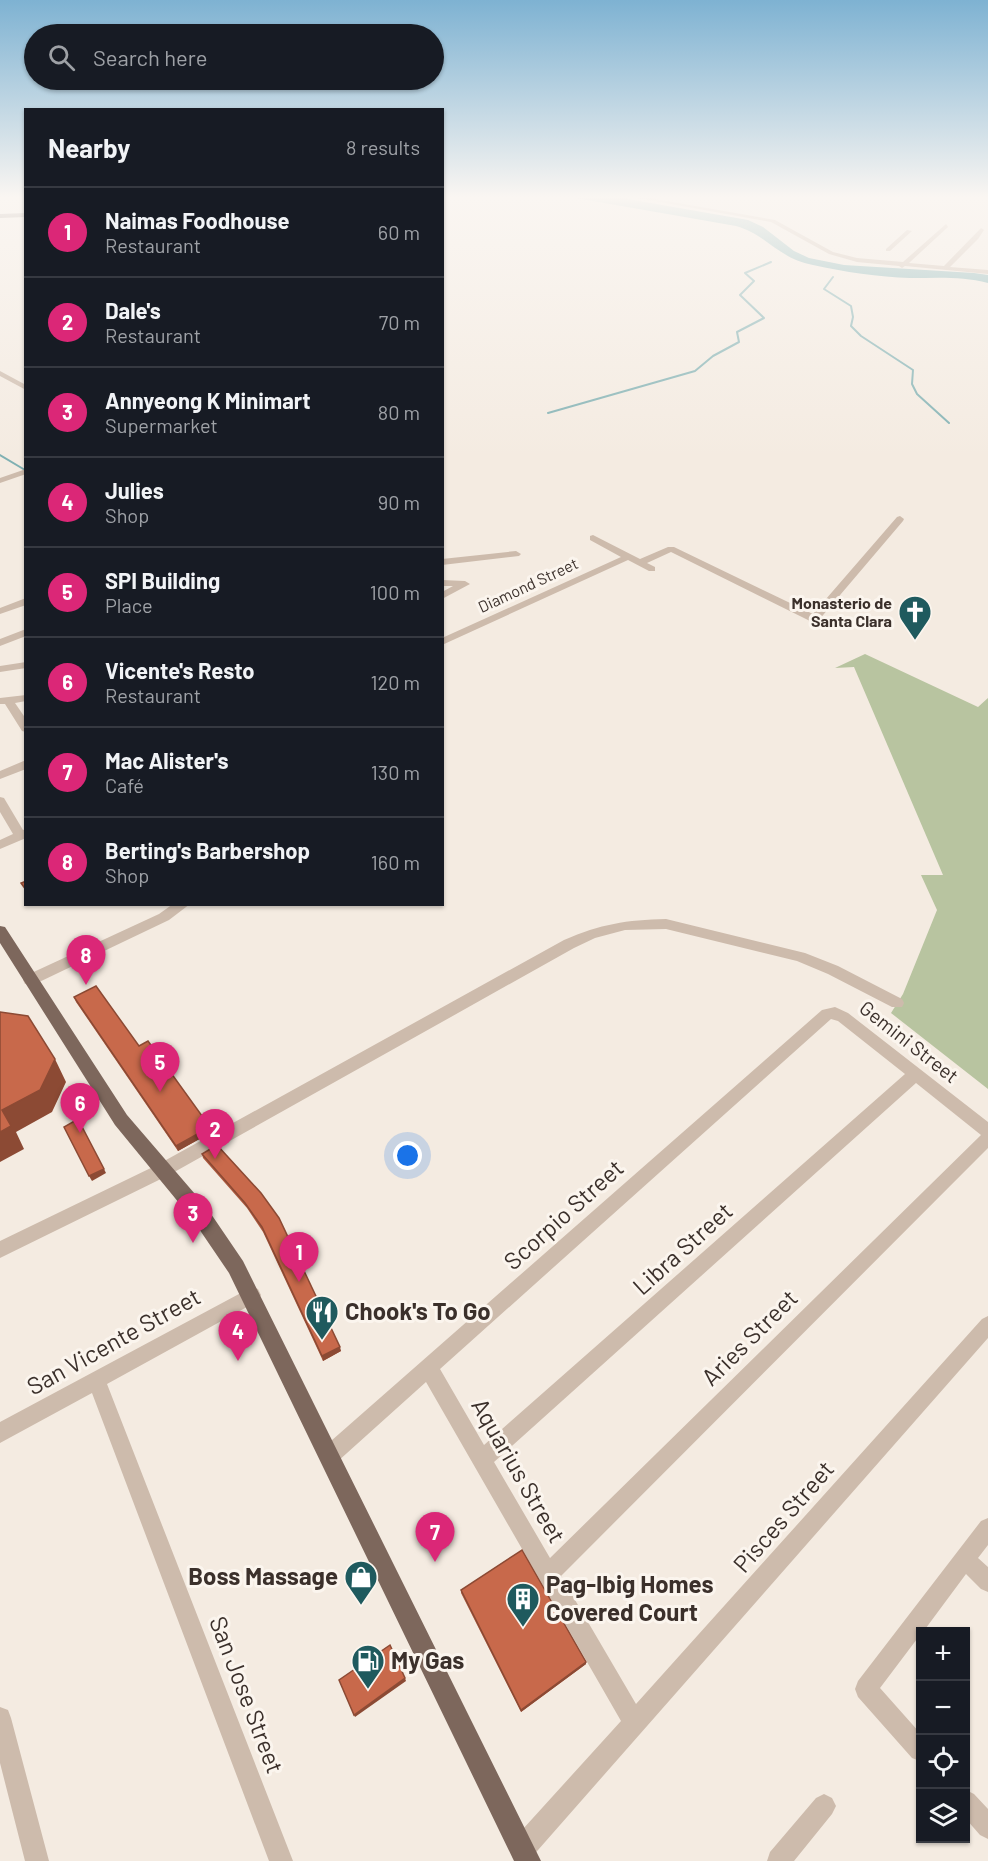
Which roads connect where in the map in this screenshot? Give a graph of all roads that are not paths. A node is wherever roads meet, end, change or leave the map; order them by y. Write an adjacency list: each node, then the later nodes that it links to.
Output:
1 (0, 373): 2 (street)
2 (24, 387)
3 (24, 472): 4 (street)
4 (0, 481)
5 (900, 519): 10 (street)
6 (593, 538): 8 (street)
7 (516, 554): 9 (street)
8 (628, 556): 10 (street); 17 (street, Diamond Street)
9 (444, 562)
10 (639, 562): 11 (street)
11 (652, 569)
12 (444, 583): 13 (street)
13 (444, 595)
14 (24, 602): 15 (street)
15 (0, 611)
16 (24, 633): 18 (street)
17 (445, 641)
18 (0, 643)
19 (24, 665): 20 (street)
20 (0, 669)
21 (24, 698): 22 (street)
22 (4, 701): 23 (street)
23 (24, 726)
24 (24, 765): 25 (street)
25 (0, 775)
26 (0, 801): 27 (street)
27 (23, 835): 28 (street)
28 (0, 845)
29 (181, 906): 31 (street)
30 (0, 931): 31 (main road)
31 (30, 980): 37 (main road)
32 (897, 1003): 37 (street)
33 (831, 1013): 34 (street, Gemini Street); 41 (street, Scorpio Street)
34 (916, 1074): 35 (street, Gemini Street); 45 (street, Libra Street)
35 (988, 1131)
36 (988, 1138): 48 (street, Aries Street)
37 (163, 1170): 38 (street); 39 (main road)
38 (0, 1250)
39 (252, 1295): 42 (street, San Vicente Street); 44 (main road)
40 (988, 1325): 51 (street, Pisces Street)
41 (429, 1368): 44 (street, Scorpio Street); 45 (street, Aquarius Street)
42 (96, 1380): 43 (street, San Vicente Street); 58 (street, San Jose Street)
43 (0, 1433)
44 (330, 1455): 56 (main road)
45 (482, 1460): 48 (street, Aquarius Street)
46 (988, 1528): 47 (street)
47 (964, 1559): 49 (street); 52 (street)
48 (549, 1574): 51 (street, Aquarius Street)
49 (988, 1582)
50 (0, 1718): 57 (street)
51 (635, 1724): 56 (street, Pisces Street)
52 (916, 1744)
53 (824, 1806): 59 (street)
54 (970, 1807): 55 (street)
55 (988, 1827)
56 (525, 1855)
57 (37, 1861)
58 (280, 1861)
59 (779, 1861)

